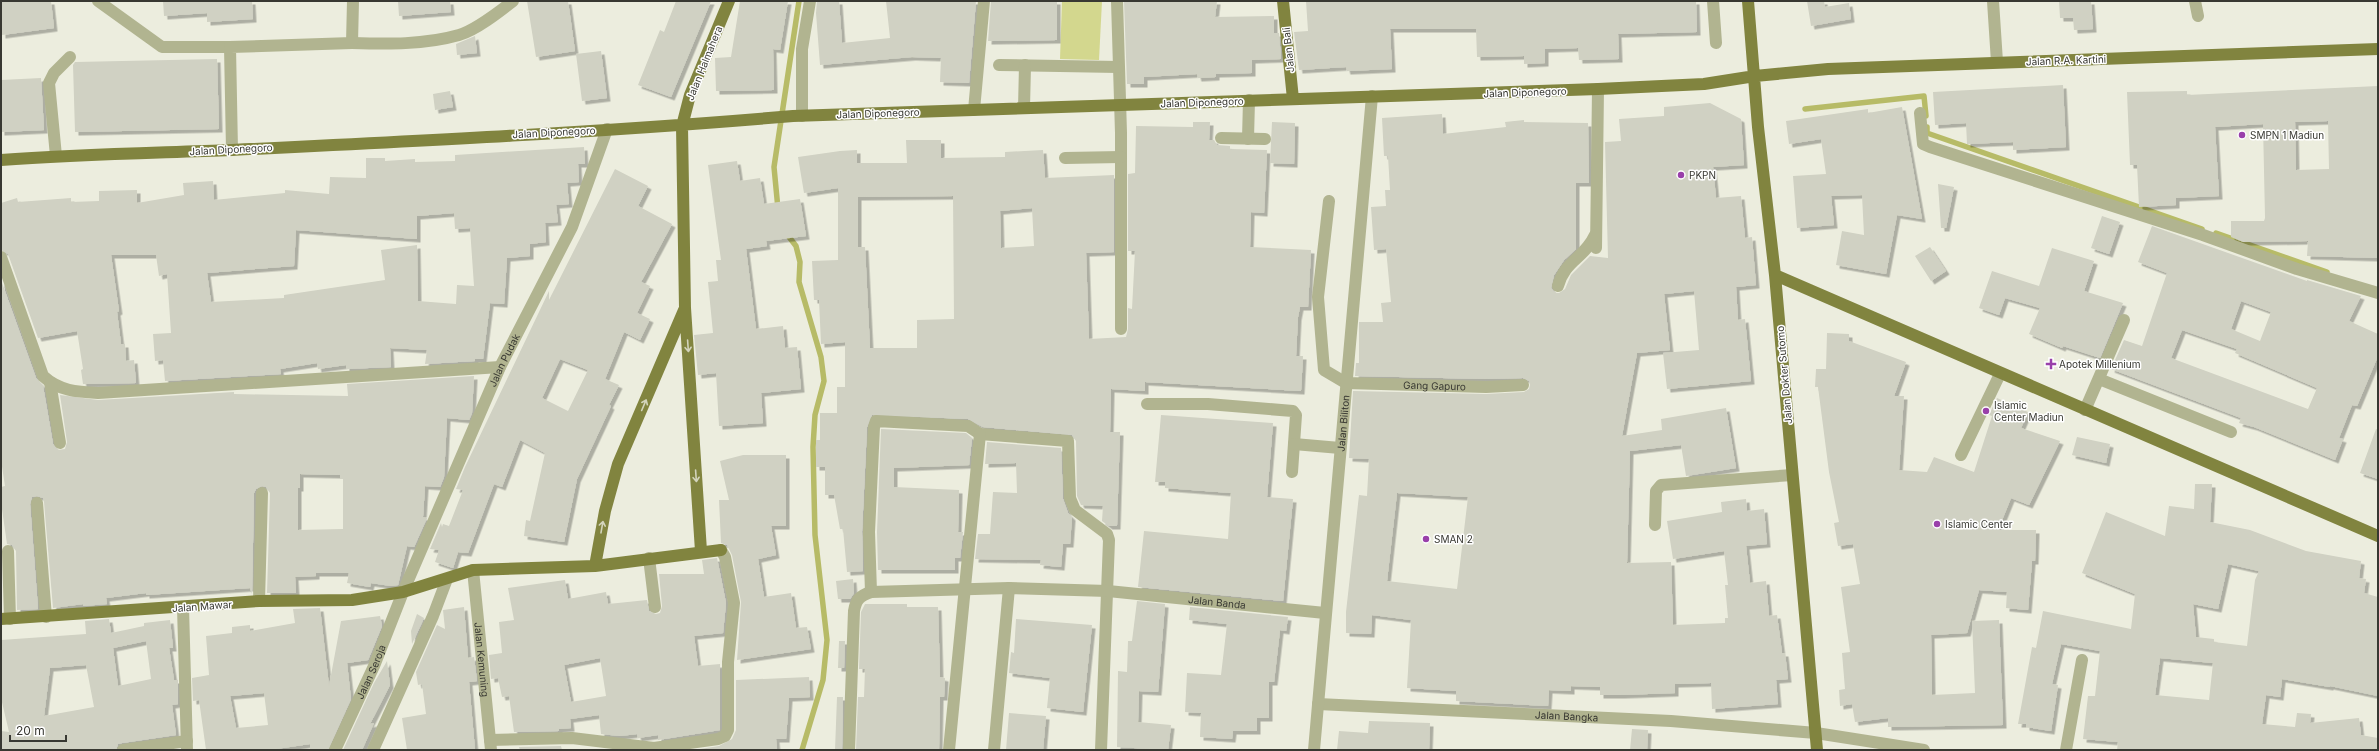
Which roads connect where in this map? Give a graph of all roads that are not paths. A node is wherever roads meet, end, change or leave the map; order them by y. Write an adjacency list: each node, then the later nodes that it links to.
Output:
1 (98, 1): 16 (street)
2 (353, 1): 14 (street)
3 (513, 1): 14 (street)
4 (729, 1): 33 (main road, Jalan Halmahera)
5 (810, 1): 32 (street)
6 (984, 1): 30 (street)
7 (1117, 1): 22 (street)
8 (1283, 1): 26 (main road, Jalan Bali)
9 (1713, 1): 15 (street)
10 (1748, 1): 23 (main road, Jalan Dokter Sutomo)
11 (1993, 1): 19 (street)
12 (2195, 1): 13 (street)
13 (2198, 16)
14 (352, 43): 16 (street)
15 (1716, 43)
16 (230, 47): 38 (street)
17 (2378, 49): 19 (main road, Jalan R.A. Kartini)
18 (70, 57): 39 (street)
19 (1997, 62): 23 (main road, Jalan R.A. Kartini)
20 (999, 65): 21 (street)
21 (1025, 65): 22 (street); 29 (street)
22 (1118, 67): 28 (street)
23 (1755, 76): 24 (main road, Jalan Diponegoro); 47 (main road, Jalan Dokter Sutomo)
24 (1598, 89): 25 (main road, Jalan Diponegoro); 44 (street)
25 (1372, 96): 26 (main road, Jalan Diponegoro); 57 (street, Jalan Biliton)
26 (1293, 99): 27 (main road, Jalan Diponegoro)
27 (1249, 100): 28 (main road, Jalan Diponegoro); 36 (street)
28 (1119, 104): 29 (main road, Jalan Diponegoro); 40 (street)
29 (1024, 108): 30 (main road, Jalan Diponegoro)
30 (974, 110): 32 (main road, Jalan Diponegoro)
31 (1920, 113): 49 (street)
32 (798, 116): 33 (main road, Jalan Diponegoro)
33 (682, 126): 34 (main road, Jalan Diponegoro); 50 (main road, Jalan Halmahera)
34 (607, 129): 38 (main road, Jalan Diponegoro); 53 (street, Jalan Pudak)
35 (1221, 138): 36 (street)
36 (1248, 139): 37 (street)
37 (1265, 140)
38 (232, 150): 39 (main road, Jalan Diponegoro)
39 (56, 156): 42 (main road, Jalan Diponegoro)
40 (1121, 157): 41 (street); 52 (street)
41 (1065, 158)
42 (1, 160)
43 (1329, 201): 57 (street)
44 (1596, 232): 45 (street); 48 (street)
45 (1596, 248)
46 (1, 257): 56 (street)
47 (1775, 276): 54 (main road); 68 (main road, Jalan Dokter Sutomo)
48 (1558, 286)
49 (2378, 293)
50 (685, 308): 75 (main road, Jalan Halmahera, one-way to 75); 77 (main road, one-way to 50)
51 (2124, 320): 55 (street)
52 (1121, 329)
53 (500, 367): 56 (street); 83 (street, Jalan Pudak)
54 (2000, 374): 60 (main road); 66 (street)
55 (2099, 379): 60 (street); 61 (street)
56 (50, 382): 63 (street)
57 (1346, 383): 58 (street, Gang Gapuro); 65 (street, Jalan Biliton)
58 (1523, 385)
59 (1147, 404): 64 (street)
60 (2085, 410): 72 (main road)
61 (2231, 432)
62 (980, 434): 81 (street); 82 (street); 84 (street)
63 (60, 443)
64 (1294, 444): 65 (street); 67 (street)
65 (1340, 448): 88 (street, Jalan Biliton)
66 (1961, 455)
67 (1292, 472)
68 (1792, 475): 71 (street); 93 (main road, Jalan Dokter Sutomo)
69 (262, 493): 85 (street)
70 (37, 503): 89 (street)
71 (1655, 525)
72 (2378, 536)
73 (720, 550): 75 (main road, Jalan Mawar); 94 (street)
74 (8, 551): 90 (street)
75 (701, 551): 76 (main road, Jalan Mawar)
76 (649, 558): 77 (main road, Jalan Mawar); 87 (street)
77 (595, 566): 78 (main road, Jalan Mawar)
78 (473, 570): 79 (main road, Jalan Mawar); 94 (street, Jalan Kemuning)
79 (447, 579): 83 (main road, Jalan Mawar); 98 (street)
80 (1009, 588): 81 (street, Jalan Banda); 82 (street, Jalan Banda); 101 (street)
81 (964, 590): 84 (street, Jalan Banda); 100 (street)
82 (1108, 591): 88 (street, Jalan Banda); 102 (street)
83 (403, 592): 85 (main road, Jalan Mawar); 97 (street, Jalan Seroja)
84 (871, 592): 99 (street)
85 (259, 601): 86 (main road, Jalan Mawar)
86 (183, 607): 89 (main road, Jalan Mawar); 95 (street)
87 (654, 607)
88 (1325, 614): 92 (street, Jalan Biliton)
89 (46, 617): 90 (main road, Jalan Mawar)
90 (6, 619)
91 (2082, 660): 106 (street)
92 (1318, 704): 93 (street, Jalan Bangka); 103 (street, Jalan Biliton)
93 (1816, 733): 104 (main road, Jalan Dokter Sutomo); 105 (street, Jalan Bangka)
94 (490, 745)
95 (187, 746): 96 (street)
96 (123, 750)
97 (335, 750)
98 (373, 750)
99 (849, 750)
100 (949, 750)
101 (994, 750)
102 (1101, 750)
103 (1314, 750)
104 (1817, 750)
105 (1924, 750)
106 (2066, 750)

